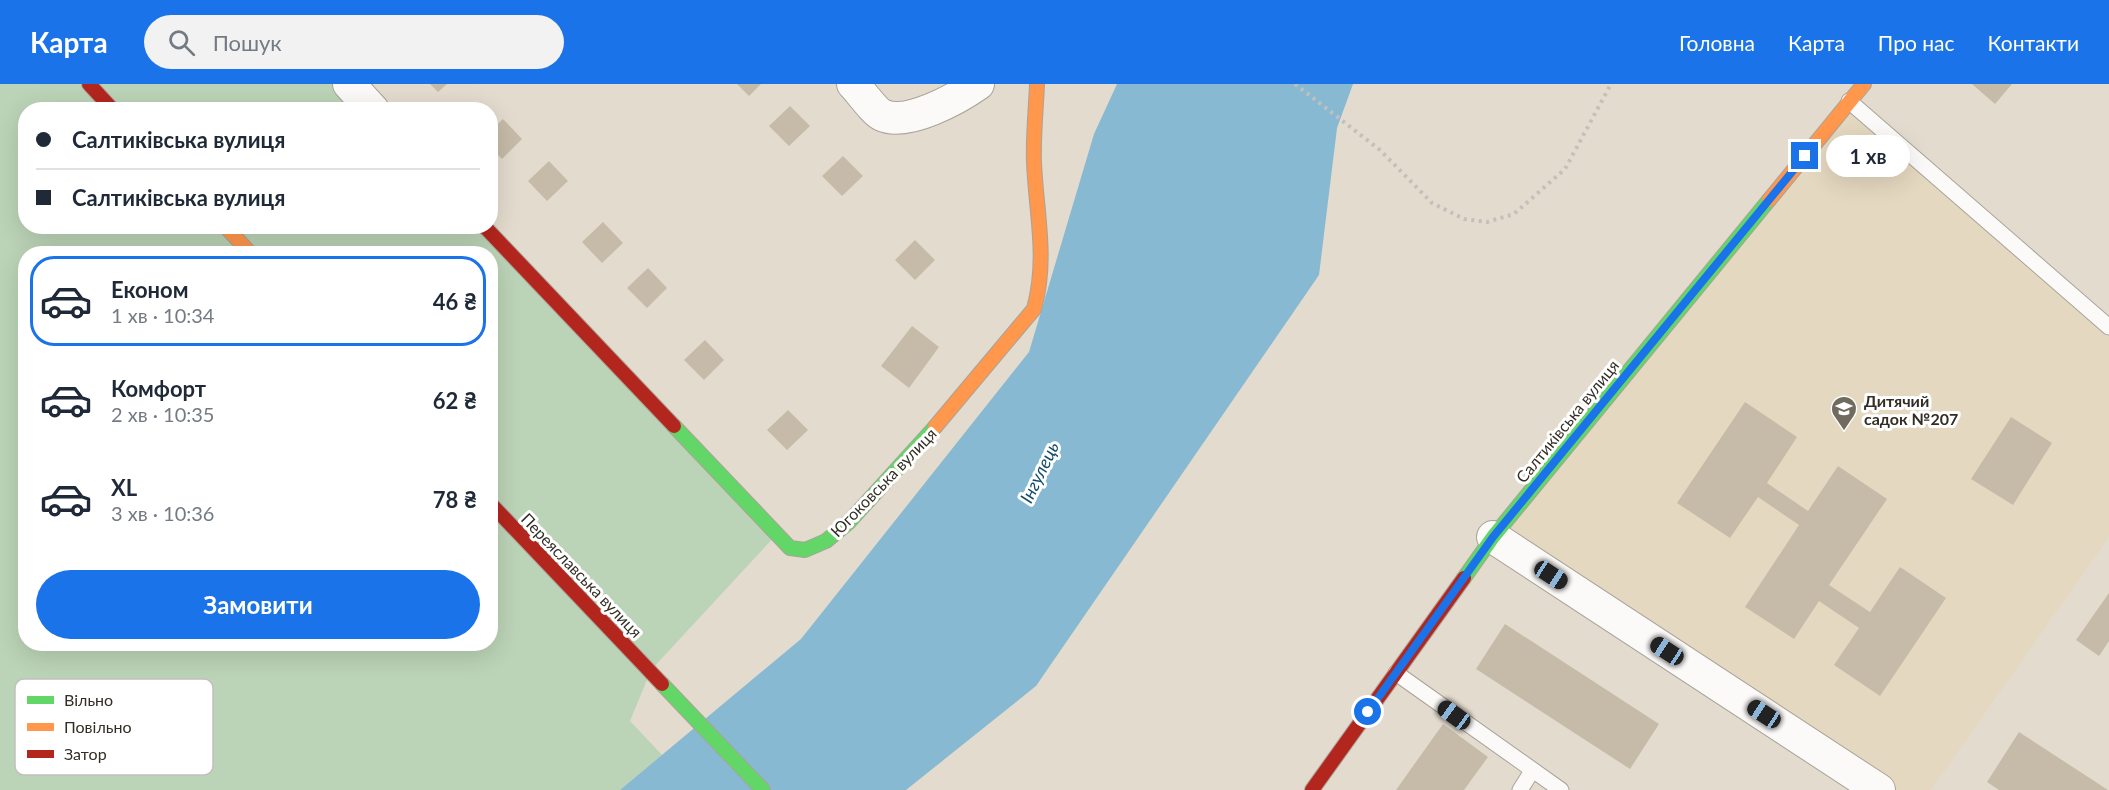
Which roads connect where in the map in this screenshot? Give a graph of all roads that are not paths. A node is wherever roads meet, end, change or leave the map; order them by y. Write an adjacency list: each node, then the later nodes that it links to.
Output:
1 (89, 84): 8 (street)
2 (349, 84): 9 (street)
3 (853, 84): 4 (street)
4 (978, 84)
5 (1036, 84): 11 (street, Югоковська вулиця)
6 (1864, 84): 7 (street, Салтиківська вулиця)
7 (1850, 101): 13 (lane); 15 (street, Салтиківська вулиця)
8 (106, 102)
9 (366, 102)
10 (232, 234): 12 (street)
11 (492, 234)
12 (244, 246)
13 (2109, 327)
14 (498, 511): 18 (street, Переяславська вулиця)
15 (1493, 537): 16 (street, Салтиківська вулиця); 22 (street)
16 (1396, 673): 17 (lane); 19 (street, Салтиківська вулиця)
17 (1533, 771): 20 (lane); 21 (lane)
18 (763, 790)
19 (1312, 790)
20 (1520, 790)
21 (1561, 790)
22 (1880, 790)

